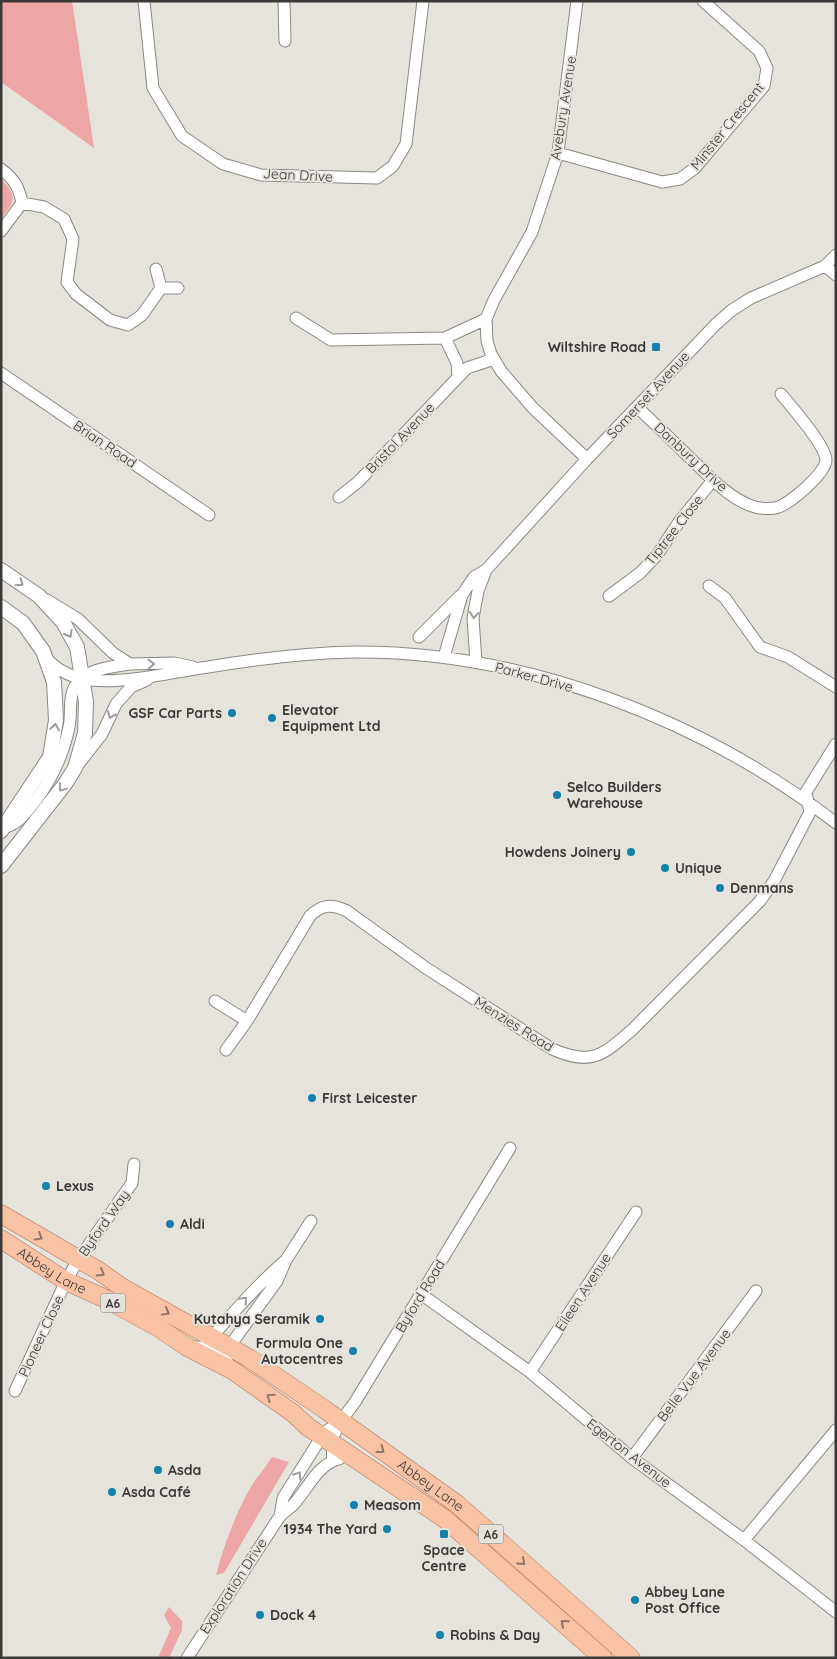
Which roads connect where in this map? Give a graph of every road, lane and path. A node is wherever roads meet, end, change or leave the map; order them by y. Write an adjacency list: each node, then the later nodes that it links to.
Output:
1 (144, 1): 3 (street, Jean Drive)
2 (284, 1): 6 (street)
3 (423, 1)
4 (577, 1): 7 (street, Avebury Avenue)
5 (703, 1): 7 (street, Minster Crescent)
6 (285, 41)
7 (558, 153): 18 (street, Avebury Avenue)
8 (1, 169): 9 (street)
9 (22, 203): 10 (street); 15 (street)
10 (1, 231)
11 (836, 255): 12 (street, Somerset Avenue)
12 (824, 266): 14 (street); 24 (street, Somerset Avenue)
13 (156, 269): 15 (street)
14 (836, 275)
15 (161, 288): 16 (street)
16 (178, 288)
17 (296, 318): 19 (street)
18 (486, 319): 19 (street); 20 (street, Avebury Avenue)
19 (445, 338): 22 (street)
20 (494, 359): 22 (street, Bristol Avenue); 25 (street, Avebury Avenue)
21 (1, 373): 28 (street, Brian Road)
22 (458, 377): 27 (street, Bristol Avenue)
23 (781, 394): 26 (street, Danbury Drive)
24 (637, 407): 25 (street, Somerset Avenue); 26 (street, Danbury Drive)
25 (587, 459): 30 (street, Somerset Avenue)
26 (714, 480): 34 (street, Tiptree Close)
27 (339, 498)
28 (210, 515)
29 (1, 570): 33 (street, one-way to 33)
30 (486, 570): 32 (street, Somerset Avenue); 39 (street, Somerset Avenue, one-way to 39)
31 (709, 586): 44 (street)
32 (462, 594): 36 (street, Somerset Avenue); 37 (street, Somerset Avenue)
33 (39, 596): 40 (street); 43 (street, one-way to 43)
34 (609, 596)
35 (1, 606): 38 (street)
36 (419, 637)
37 (444, 657): 39 (street, Parker Drive); 41 (street, Parker Drive)
38 (46, 659): 43 (street, Parker Drive); 49 (street, one-way to 38)
39 (476, 662): 47 (street, Parker Drive)
40 (130, 664): 41 (street, Parker Drive, one-way to 41); 43 (street, Parker Drive)
41 (200, 668): 42 (street, Parker Drive)
42 (160, 675): 43 (street, Parker Drive); 46 (street, Parker Drive, one-way to 46)
43 (83, 678): 46 (street); 49 (street)
44 (836, 687)
45 (836, 744): 47 (street, Menzies Road)
46 (75, 768): 50 (street, one-way to 50)
47 (808, 801): 48 (street, Parker Drive); 52 (street, Menzies Road)
48 (836, 822)
49 (2, 830)
50 (1, 866)
51 (215, 1001): 52 (street)
52 (247, 1020): 53 (street, Menzies Road)
53 (226, 1050)
54 (510, 1148): 64 (street, Byford Road)
55 (134, 1164): 60 (street, Byford Way)
56 (636, 1212): 68 (street, Eileen Avenue)
57 (1, 1214): 60 (main road, Abbey Lane / A6, one-way to 60)
58 (311, 1222): 61 (street)
59 (1, 1239): 62 (main road, Abbey Lane / A6)
60 (78, 1260): 62 (street, Byford Way); 65 (main road, Abbey Lane / A6, one-way to 65)
61 (286, 1260): 65 (street); 65 (street, one-way to 61)
62 (66, 1281): 66 (main road, Abbey Lane / A6); 69 (street, Pioneer Close)
63 (756, 1291): 72 (street, Belle Vue Avenue)
64 (421, 1294): 68 (street, Egerton Avenue); 71 (street, Byford Road)
65 (220, 1343): 66 (street); 67 (street); 71 (main road, Abbey Lane / A6)
66 (187, 1347): 67 (main road, Abbey Lane / A6)
67 (232, 1370): 71 (main road, Abbey Lane / A6, one-way to 67)
68 (530, 1372): 72 (street, Egerton Avenue)
69 (15, 1390)
70 (836, 1430): 76 (street)
71 (331, 1433): 73 (main road, Abbey Lane / A6); 74 (street); 75 (street, Exploration Drive, one-way to 71); 80 (main road, Abbey Lane / A6, one-way to 80)
72 (632, 1458): 76 (street, Egerton Avenue)
73 (356, 1459): 74 (street); 79 (main road, Abbey Lane / A6, one-way to 73)
74 (332, 1461): 75 (street, Exploration Drive)
75 (280, 1516): 78 (street, Exploration Drive)
76 (744, 1540): 77 (street, Egerton Avenue)
77 (836, 1612)
78 (187, 1658)
79 (603, 1658)
80 (630, 1658)

